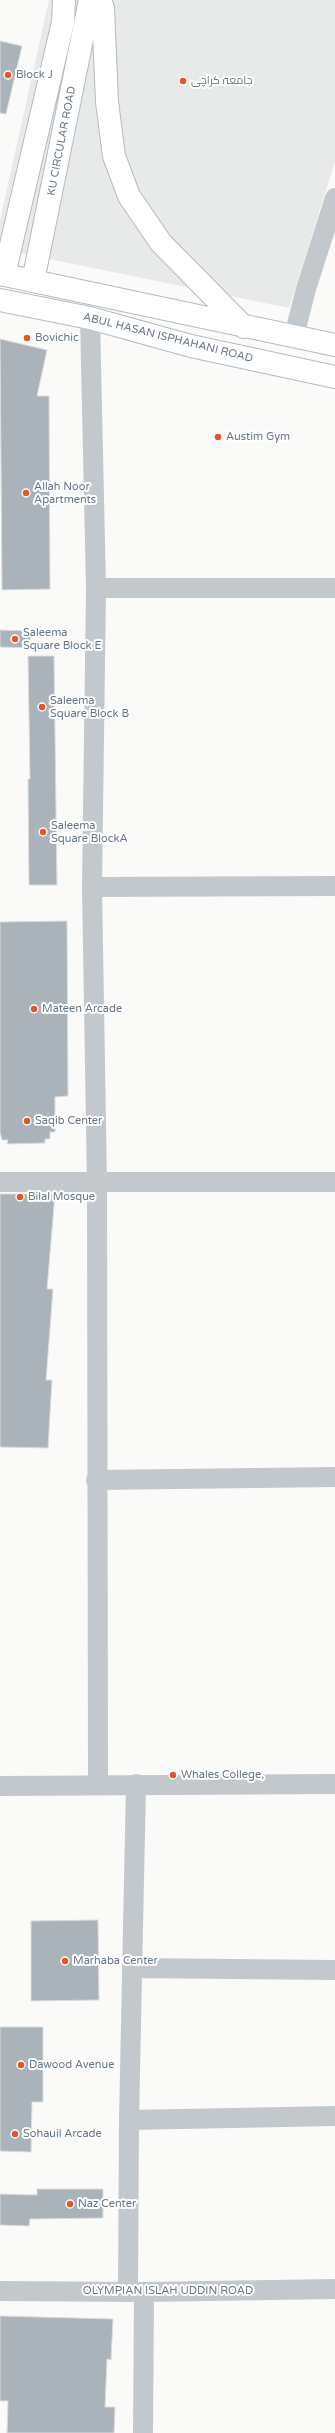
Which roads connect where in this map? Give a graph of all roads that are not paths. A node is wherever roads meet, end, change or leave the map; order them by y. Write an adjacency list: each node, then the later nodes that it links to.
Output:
1 (64, 0): 5 (main road)
2 (90, 0): 6 (main road, KU CIRCULAR ROAD)
3 (100, 0): 9 (main road)
4 (335, 198): 10 (street)
5 (2, 274): 6 (main road)
6 (33, 281): 9 (main road)
7 (0, 300): 8 (main road, ABUL HASAN ISPHAHANI ROAD)
8 (90, 318): 12 (main road, ABUL HASAN ISPHAHANI ROAD); 13 (street)
9 (244, 326): 10 (main road)
10 (294, 336): 11 (main road)
11 (335, 345)
12 (335, 378)
13 (96, 588): 14 (street); 16 (street)
14 (335, 588)
15 (335, 886): 16 (street)
16 (92, 887): 19 (street)
17 (0, 1182): 19 (street)
18 (335, 1182): 19 (street)
19 (97, 1184): 21 (street)
20 (335, 1477): 21 (street)
21 (96, 1480): 22 (street)
22 (98, 1784): 23 (street); 25 (street)
23 (136, 1784): 24 (street); 26 (street)
24 (335, 1784)
25 (0, 1786)
26 (132, 1968): 27 (street); 29 (street)
27 (335, 1970)
28 (335, 2116): 29 (street)
29 (129, 2120): 32 (street)
30 (335, 2289): 32 (street, OLYMPIAN ISLAH UDDIN ROAD)
31 (0, 2291): 32 (street, OLYMPIAN ISLAH UDDIN ROAD)
32 (136, 2292): 33 (street)
33 (143, 2433)

